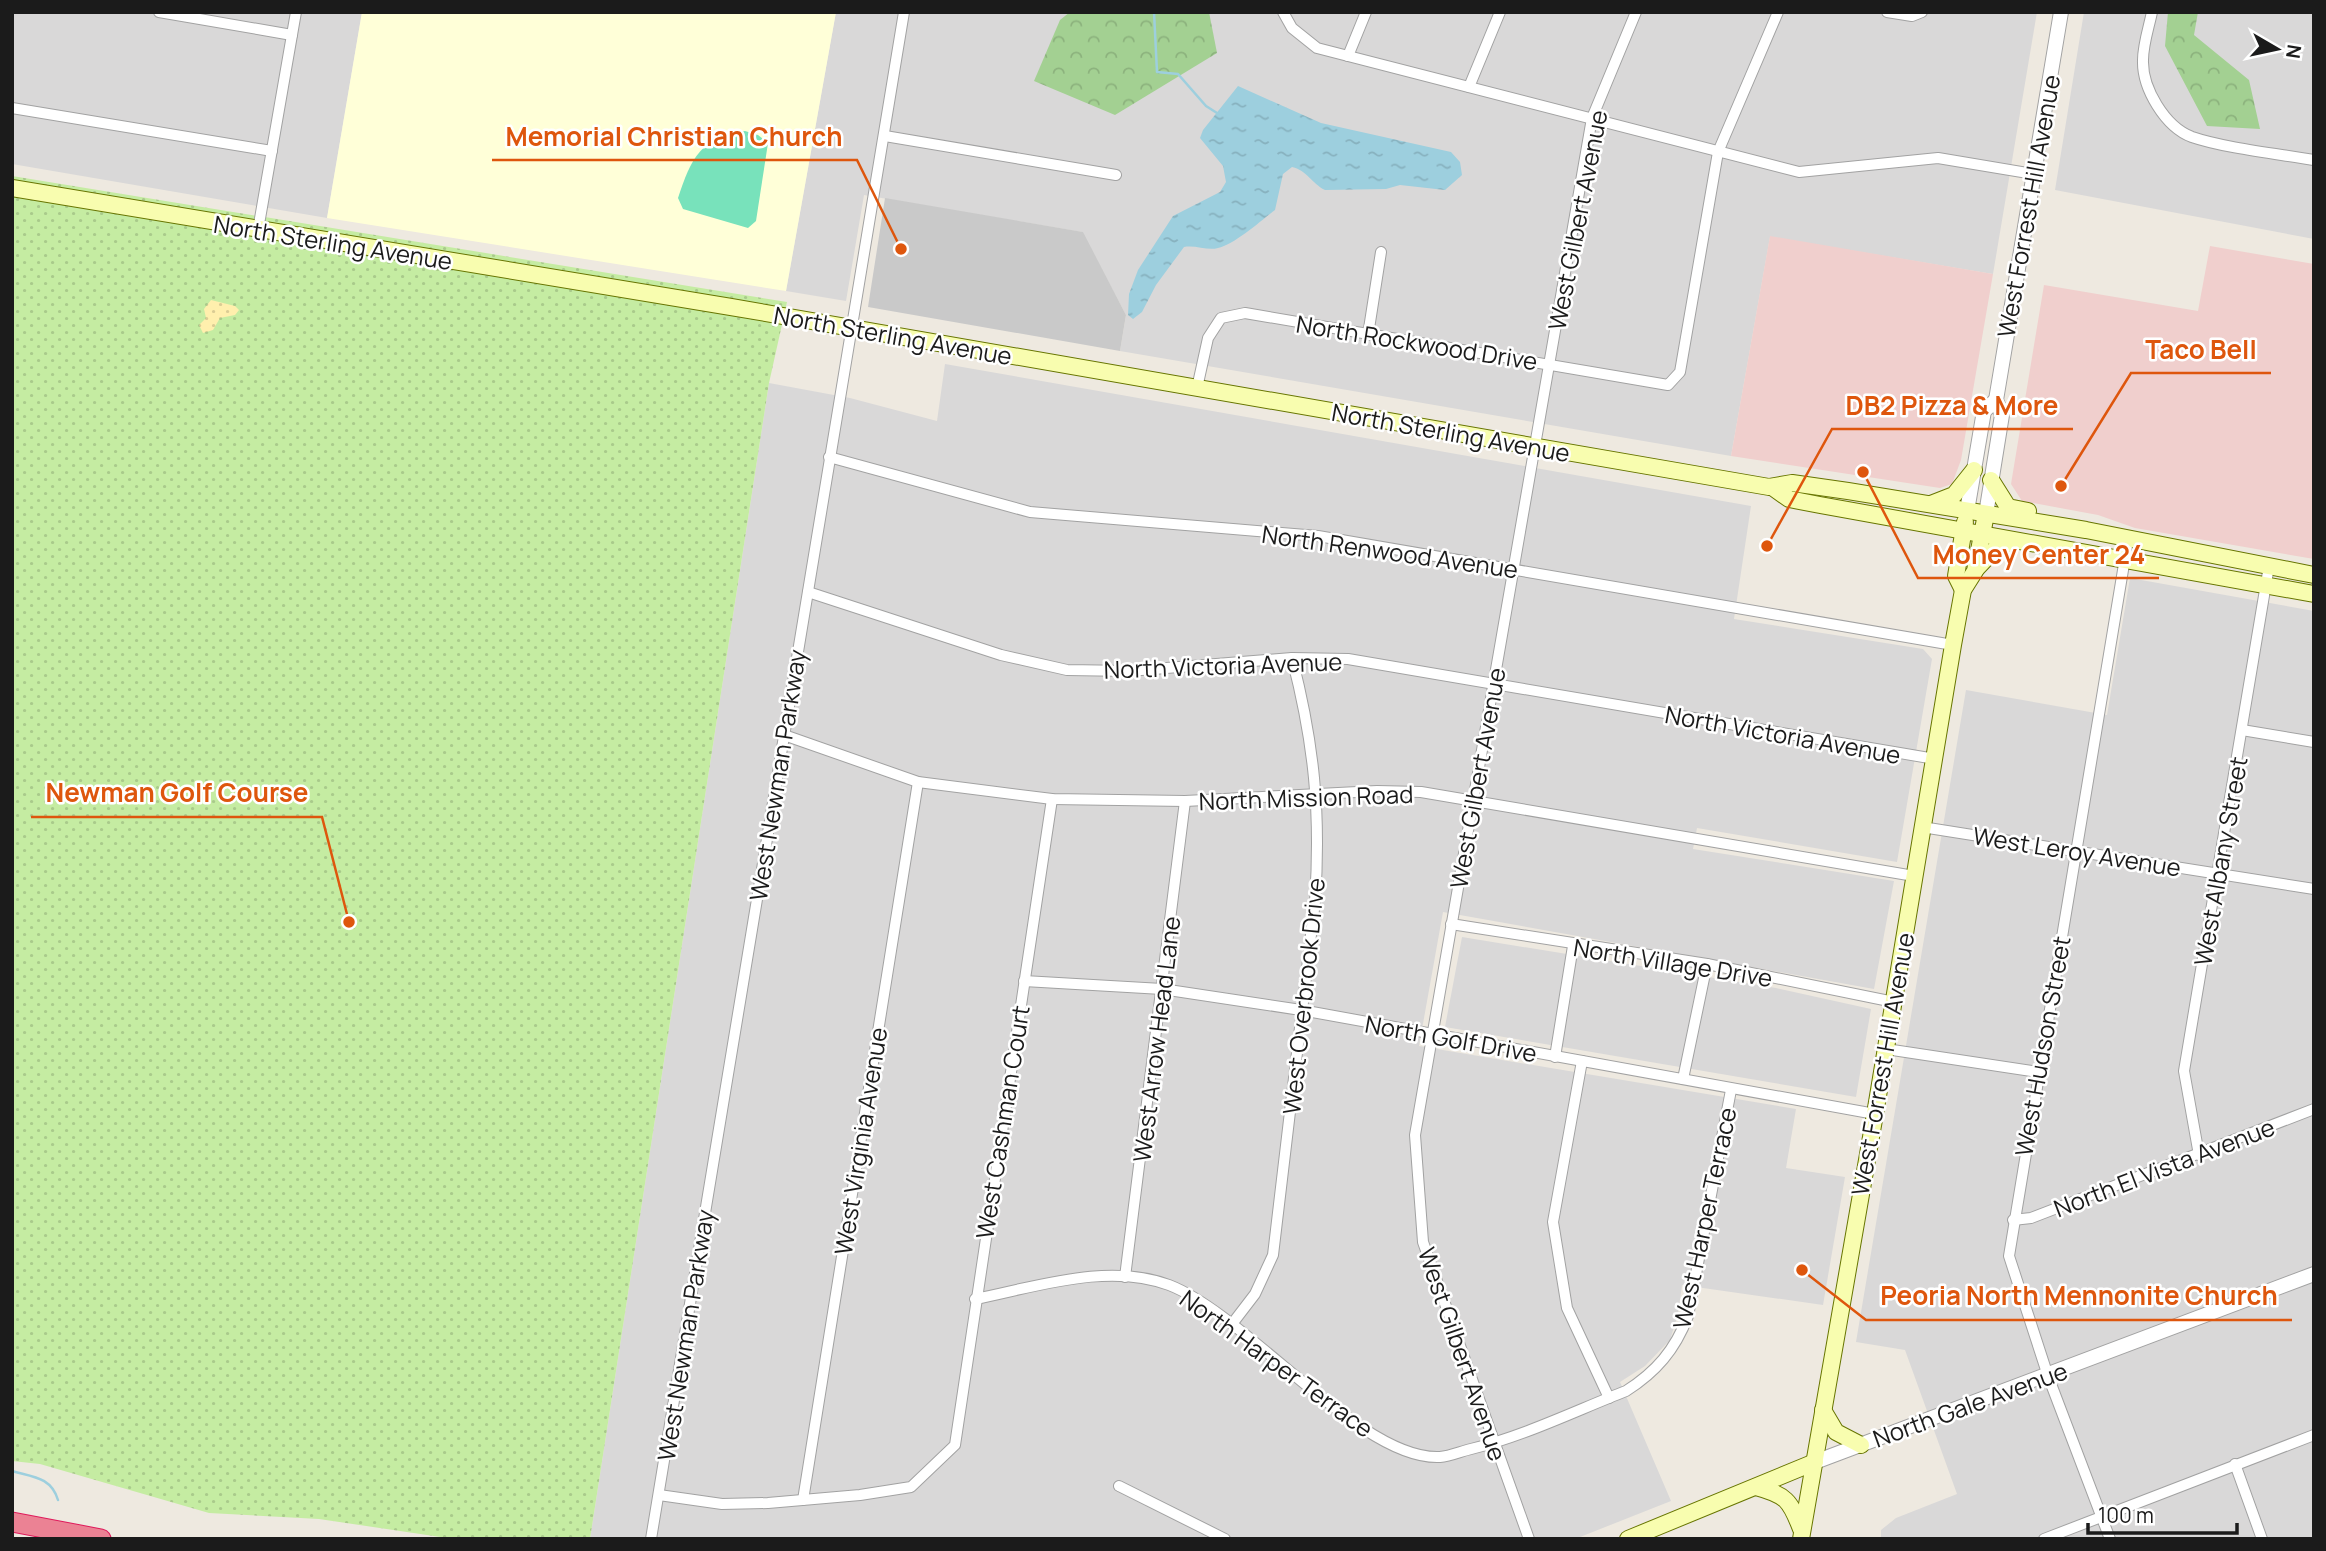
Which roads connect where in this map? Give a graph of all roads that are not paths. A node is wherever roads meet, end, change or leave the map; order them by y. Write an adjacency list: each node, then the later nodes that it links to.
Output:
1 (159, 12): 13 (street)
2 (296, 12): 13 (street)
3 (904, 12): 18 (street, West Newman Parkway)
4 (1283, 12): 14 (street)
5 (1366, 12): 14 (street)
6 (1500, 12): 15 (street)
7 (1636, 12): 17 (street, West Gilbert Avenue)
8 (1778, 12): 20 (street)
9 (1887, 12): 10 (street)
10 (1922, 12)
11 (2061, 12): 22 (street, West Forrest Hill Avenue)
12 (2152, 12): 21 (street)
13 (292, 35): 19 (street)
14 (1348, 55): 15 (street)
15 (1469, 87): 17 (street)
16 (12, 108): 19 (street)
17 (1592, 118): 20 (street); 29 (street, West Gilbert Avenue)
18 (885, 136): 23 (street); 27 (street, West Newman Parkway)
19 (272, 151): 25 (street)
20 (1718, 152): 22 (street); 29 (street, North Rockwood Drive)
21 (2314, 160)
22 (2034, 174): 31 (street, West Forrest Hill Avenue)
23 (1116, 175)
24 (12, 188): 25 (main road, North Sterling Avenue)
25 (258, 230): 27 (main road, North Sterling Avenue)
26 (1381, 252): 28 (street)
27 (850, 327): 30 (main road, North Sterling Avenue); 33 (street, West Newman Parkway)
28 (1368, 335): 29 (street, North Rockwood Drive); 30 (street, North Rockwood Drive)
29 (1549, 364): 32 (street, West Gilbert Avenue)
30 (1197, 388): 32 (main road, North Sterling Avenue)
31 (1996, 400): 34 (street, West Forrest Hill Avenue); 35 (street, West Forrest Hill Avenue)
32 (1535, 447): 36 (main road, North Sterling Avenue); 49 (street, West Gilbert Avenue)
33 (829, 457): 49 (street, North Renwood Avenue); 54 (street, West Newman Parkway)
34 (1974, 470): 37 (main road); 38 (street, West Forrest Hill Avenue)
35 (1991, 480): 39 (street, West Forrest Hill Avenue); 42 (main road)
36 (1772, 487): 37 (main road, North Sterling Avenue); 40 (main road, North Sterling Avenue)
37 (1930, 504): 38 (main road, North Sterling Avenue)
38 (1966, 510): 39 (main road, North Sterling Avenue); 41 (main road, West Forrest Hill Avenue)
39 (1986, 514): 42 (main road, North Sterling Avenue); 43 (main road, West Forrest Hill Avenue)
40 (1930, 523): 41 (main road, North Sterling Avenue); 47 (main road)
41 (1963, 529): 43 (main road, North Sterling Avenue); 47 (main road, West Forrest Hill Avenue)
42 (2086, 530): 45 (main road, North Sterling Avenue)
43 (1982, 533): 44 (main road, North Sterling Avenue); 50 (main road, West Forrest Hill Avenue)
44 (2022, 540): 46 (main road, North Sterling Avenue); 50 (main road)
45 (2128, 540): 46 (street, West Hudson Street); 48 (main road, North Sterling Avenue)
46 (2124, 558): 52 (main road, North Sterling Avenue); 69 (street, West Hudson Street)
47 (1957, 564): 53 (main road, West Forrest Hill Avenue)
48 (2269, 566): 51 (main road, North Sterling Avenue); 52 (street, West Albany Street)
49 (1513, 568): 56 (street, North Renwood Avenue); 58 (street, West Gilbert Avenue)
50 (1975, 571): 53 (main road, West Forrest Hill Avenue)
51 (2314, 575)
52 (2267, 585): 55 (main road, North Sterling Avenue); 59 (street, West Albany Street)
53 (1963, 590): 56 (main road, West Forrest Hill Avenue)
54 (808, 592): 57 (street, North Victoria Avenue); 60 (street, West Newman Parkway)
55 (2314, 594)
56 (1952, 645): 62 (main road, West Forrest Hill Avenue)
57 (1292, 658): 58 (street, North Victoria Avenue); 64 (street, West Overbrook Drive)
58 (1494, 685): 62 (street, North Victoria Avenue); 66 (street, West Gilbert Avenue)
59 (2242, 730): 61 (street); 70 (street, West Albany Street)
60 (784, 735): 63 (street, North Mission Road); 105 (street, West Newman Parkway)
61 (2314, 741)
62 (1934, 759): 68 (main road, West Forrest Hill Avenue)
63 (918, 782): 65 (street, North Mission Road); 106 (street, West Virginia Avenue)
64 (1317, 794): 66 (street, North Mission Road); 67 (street, North Mission Road); 79 (street, West Overbrook Drive)
65 (1052, 799): 67 (street, North Mission Road); 76 (street, West Cashman Court)
66 (1472, 800): 71 (street, North Mission Road); 73 (street, West Gilbert Avenue)
67 (1185, 801): 77 (street, West Arrow Head Lane)
68 (1922, 827): 69 (street, West Leroy Avenue); 71 (main road, West Forrest Hill Avenue)
69 (2076, 851): 70 (street, West Leroy Avenue); 84 (street, West Hudson Street)
70 (2218, 873): 72 (street, West Leroy Avenue); 89 (street, West Albany Street)
71 (1914, 876): 78 (main road, West Forrest Hill Avenue)
72 (2314, 889)
73 (1451, 924): 74 (street, North Village Drive); 80 (street, West Gilbert Avenue)
74 (1573, 946): 75 (street, North Village Drive); 82 (street)
75 (1707, 964): 78 (street, North Village Drive); 85 (street)
76 (1024, 981): 77 (street, North Golf Drive); 93 (street, West Cashman Court)
77 (1162, 989): 79 (street, North Golf Drive); 92 (street, West Arrow Head Lane)
78 (1894, 1002): 81 (main road, West Forrest Hill Avenue)
79 (1301, 1010): 80 (street, North Golf Drive); 94 (street, West Overbrook Drive)
80 (1432, 1036): 82 (street, North Golf Drive); 99 (street, West Gilbert Avenue)
81 (1886, 1049): 84 (street); 88 (main road, West Forrest Hill Avenue)
82 (1556, 1057): 83 (street, North Golf Drive)
83 (1582, 1061): 85 (street, North Golf Drive); 96 (street)
84 (2038, 1072): 90 (street, West Hudson Street)
85 (1683, 1079): 86 (street, North Golf Drive)
86 (1731, 1090): 88 (street, North Golf Drive); 96 (street, West Harper Terrace)
87 (2314, 1109): 89 (street, North El Vista Avenue)
88 (1875, 1114): 97 (main road, West Forrest Hill Avenue)
89 (2199, 1155): 90 (street, North El Vista Avenue)
90 (2013, 1220): 95 (street, West Hudson Street)
91 (2314, 1274): 95 (street, North Gale Avenue)
92 (1125, 1277): 93 (street, North Harper Terrace); 94 (street, North Harper Terrace)
93 (975, 1299): 106 (street, West Cashman Court)
94 (1232, 1324): 99 (street, North Harper Terrace)
95 (2048, 1376): 100 (street, North Gale Avenue); 107 (street, West Hudson Street)
96 (1609, 1398): 99 (street, West Harper Terrace)
97 (1823, 1410): 100 (main road); 101 (main road, West Forrest Hill Avenue)
98 (2314, 1435): 102 (street)
99 (1493, 1443): 113 (street, West Gilbert Avenue)
100 (1861, 1445): 101 (street, North Gale Avenue)
101 (1815, 1462): 104 (main road, North Gale Avenue); 109 (main road, West Forrest Hill Avenue)
102 (2235, 1464): 107 (street); 117 (street)
103 (1119, 1486): 112 (street)
104 (1755, 1487): 109 (main road); 114 (main road, North Gale Avenue)
105 (659, 1495): 106 (street); 111 (street, West Newman Parkway)
106 (803, 1500)
107 (2102, 1516): 115 (street); 116 (street, West Hudson Street)
108 (12, 1522): 110 (highway)
109 (1801, 1535)
110 (101, 1539)
111 (651, 1539)
112 (1225, 1539)
113 (1529, 1539)
114 (1628, 1539)
115 (2044, 1539)
116 (2110, 1539)
117 (2262, 1539)

